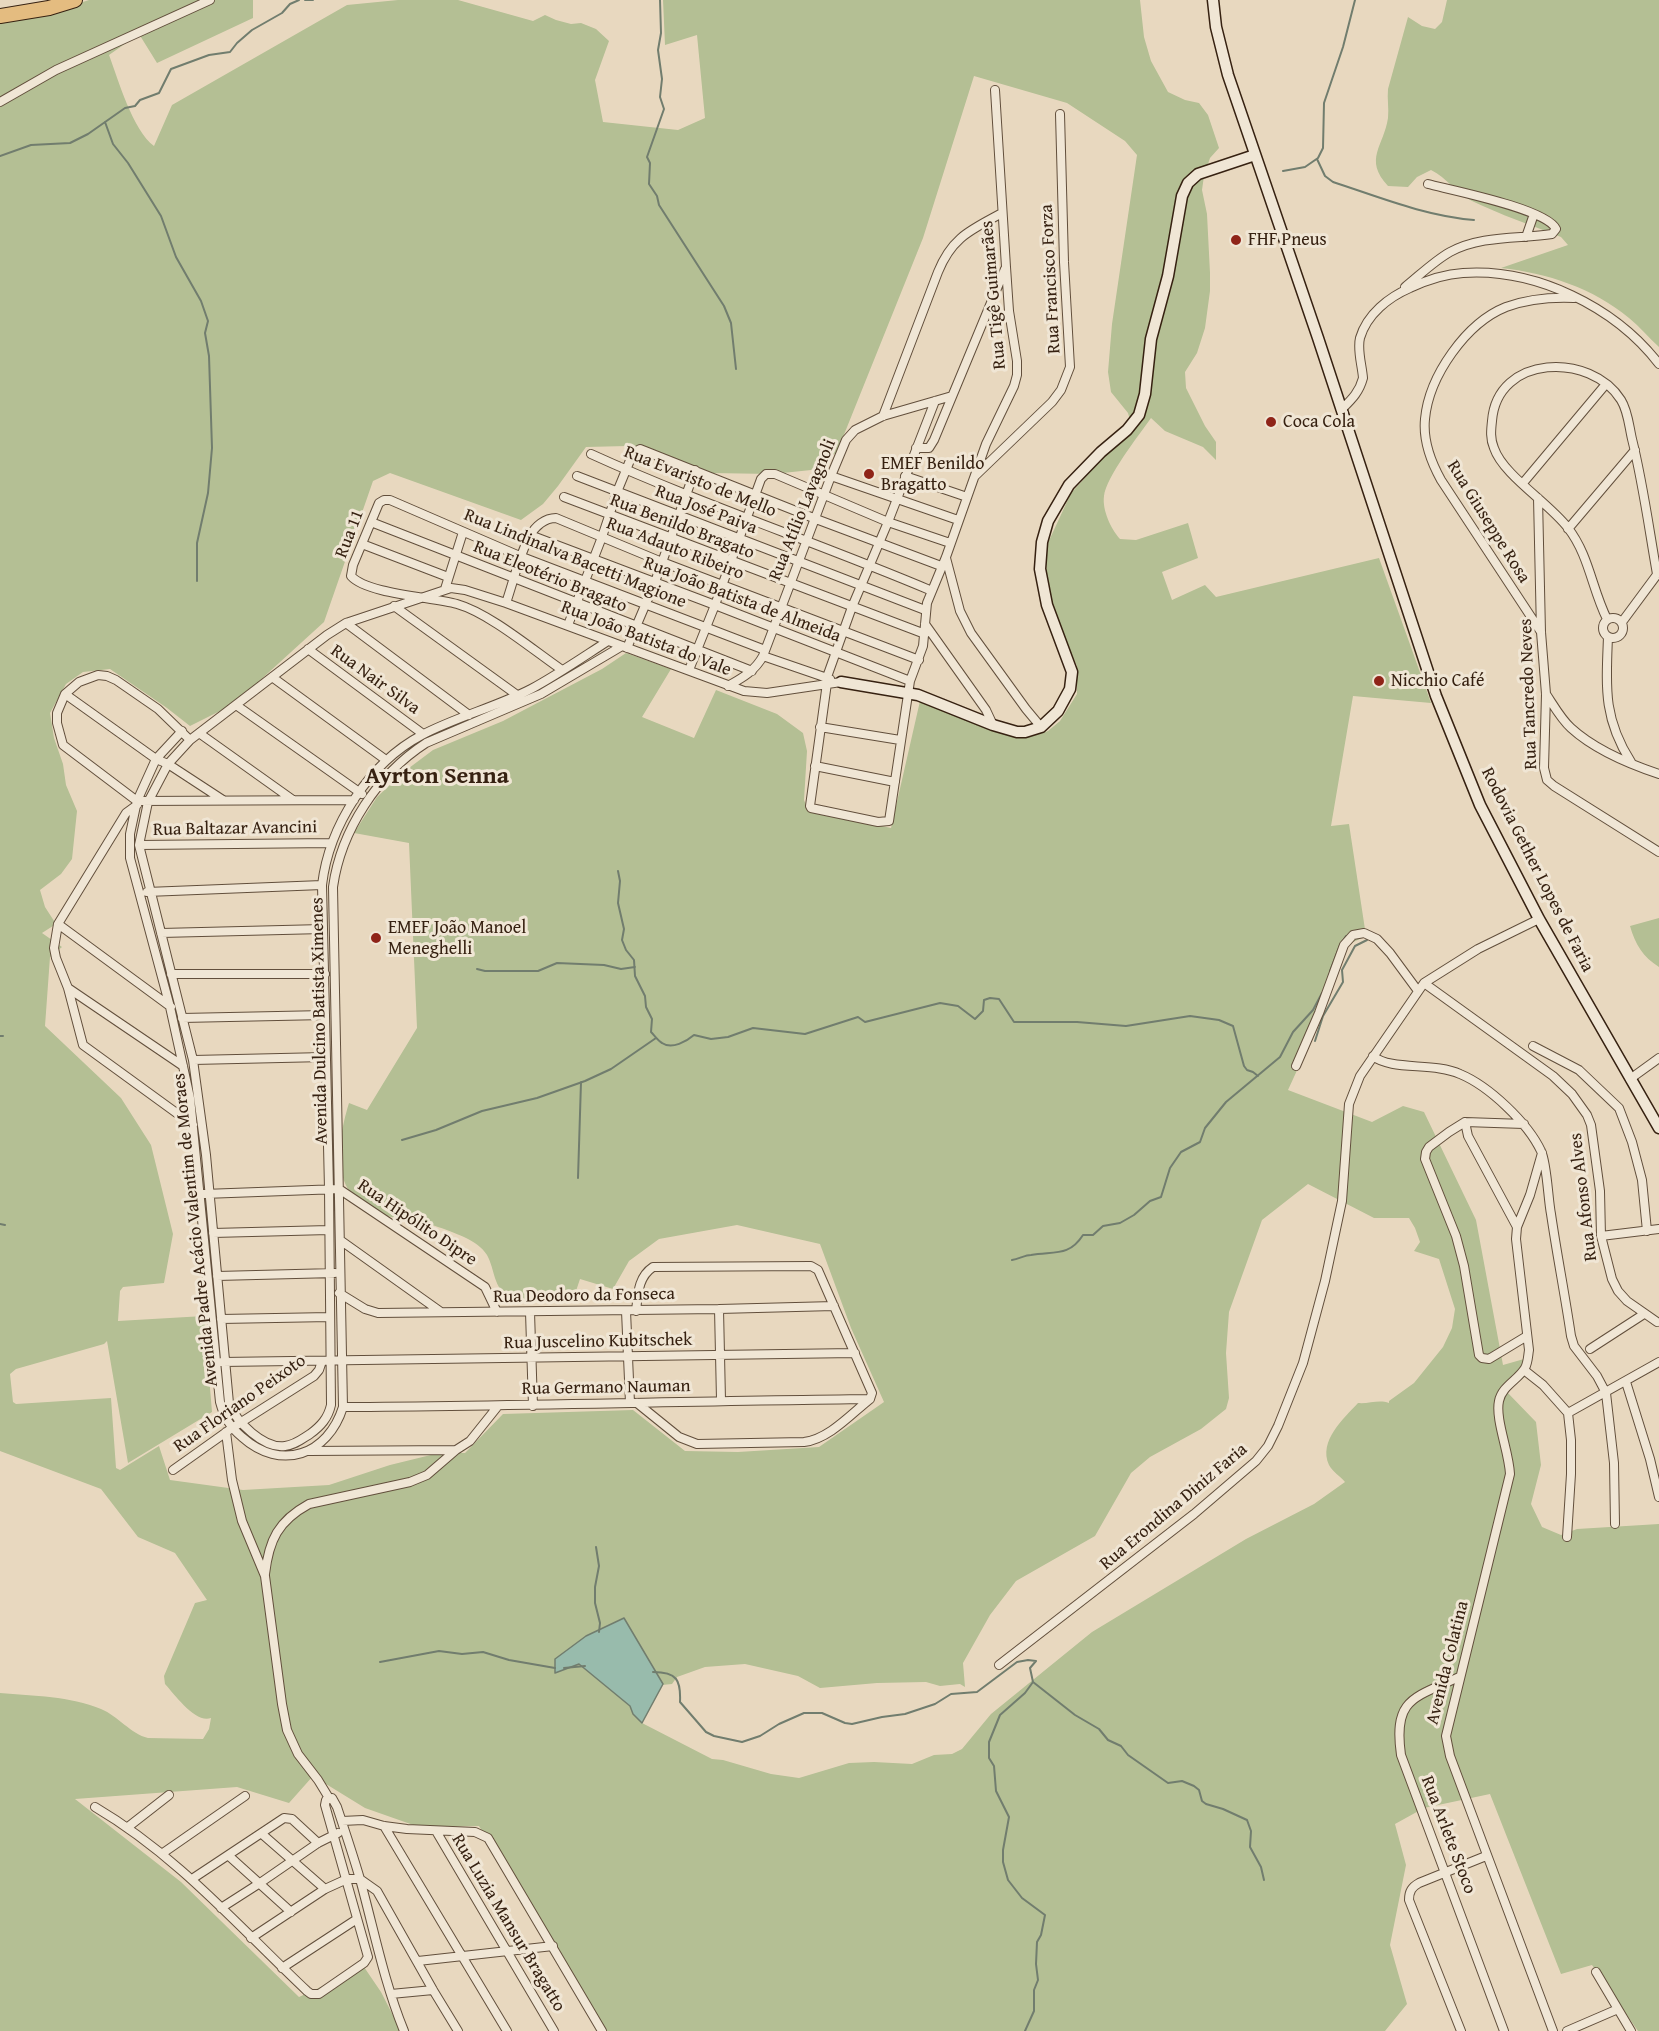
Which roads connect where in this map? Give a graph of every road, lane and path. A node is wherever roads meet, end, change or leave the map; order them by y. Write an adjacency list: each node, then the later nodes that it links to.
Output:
1 (75, 0): 4 (highway)
2 (210, 0): 6 (street)
3 (1213, 0): 8 (street, Rodovia Gether Lopes de Faria)
4 (0, 16)
5 (995, 90): 10 (street, Rua Tigê Guimarães)
6 (0, 102)
7 (1060, 114): 30 (street, Rua Francisco Forza)
8 (1255, 155): 20 (street, Rodovia Gether Lopes de Faria); 120 (street)
9 (1428, 184): 11 (street)
10 (1002, 213): 13 (street, Rua Tigê Guimarães); 21 (street)
11 (1534, 214): 12 (street); 12 (street)
12 (1526, 237): 14 (street)
13 (1006, 267): 18 (street); 30 (street, Rua Tigê Guimarães)
14 (1397, 294): 15 (street); 20 (street)
15 (1574, 298): 16 (street); 95 (street, Rua Giuseppe Rosa)
16 (1659, 364)
17 (1606, 384): 23 (street); 31 (street); 31 (street)
18 (952, 396): 19 (street, Rua Atílio Lavagnoli); 22 (street)
19 (935, 401): 21 (street, Rua Atílio Lavagnoli); 22 (street)
20 (1341, 410): 146 (street, Rodovia Gether Lopes de Faria)
21 (883, 416): 28 (street, Rua Atílio Lavagnoli)
22 (916, 448): 29 (street)
23 (1635, 450): 48 (street); 67 (street)
24 (591, 454): 25 (street, Rua Evaristo de Mello)
25 (627, 470): 26 (street); 32 (street); 33 (street, Rua Evaristo de Mello)
26 (695, 470): 33 (street); 34 (street)
27 (577, 476): 32 (street, Rua José Paiva)
28 (831, 476): 35 (street, Rua Atílio Lavagnoli); 39 (street)
29 (905, 476): 37 (street); 39 (street)
30 (974, 477): 37 (street, Rua Tigê Guimarães)
31 (1523, 483): 38 (street)
32 (617, 492): 41 (street); 42 (street, Rua José Paiva)
33 (687, 495): 42 (street); 43 (street, Rua Evaristo de Mello)
34 (755, 495): 35 (street); 43 (street); 44 (street)
35 (824, 496): 44 (street, Rua Atílio Lavagnoli); 47 (street)
36 (564, 497): 41 (street, Rua Benildo Bragato)
37 (967, 497): 45 (street, Rua Tigê Guimarães)
38 (1538, 498): 48 (street); 95 (street, Rua Tancredo Neves)
39 (897, 499): 45 (street); 47 (street)
40 (376, 507): 46 (street, Rua 11); 49 (street, Rua Lindinalva Bacetti Magione)
41 (609, 515): 51 (street); 52 (street, Rua Benildo Bragato)
42 (679, 516): 52 (street); 53 (street, Rua José Paiva)
43 (747, 517): 53 (street); 54 (street, Rua Evaristo de Mello)
44 (816, 519): 54 (street, Rua Atílio Lavagnoli); 55 (street)
45 (958, 520): 56 (street, Rua Tigê Guimarães)
46 (371, 522): 57 (street, Rua 11); 58 (street, Rua Eleotério Bragato)
47 (888, 522): 55 (street); 56 (street)
48 (1568, 528): 86 (street)
49 (463, 532): 58 (street); 59 (street, Rua Lindinalva Bacetti Magione)
50 (530, 536): 51 (street, Rua Adauto Ribeiro); 59 (street); 61 (street, Rua João Batista de Almeida)
51 (602, 537): 61 (street); 63 (street, Rua Adauto Ribeiro)
52 (671, 538): 62 (street, Rua Benildo Bragato); 63 (street)
53 (739, 540): 62 (street); 64 (street, Rua José Paiva)
54 (807, 540): 64 (street, Rua Atílio Lavagnoli); 65 (street, Rua Evaristo de Mello)
55 (880, 542): 65 (street); 66 (street)
56 (950, 543): 60 (street, Rua Tigê Guimarães)
57 (362, 544): 68 (street); 77 (street, Rua 11)
58 (455, 556): 68 (street); 69 (street, Rua Eleotério Bragato)
59 (522, 557): 69 (street); 70 (street, Rua Lindinalva Bacetti Magione)
60 (946, 557): 66 (street, Rua Tigê Guimarães); 120 (street)
61 (594, 560): 70 (street); 71 (street, Rua João Batista de Almeida)
62 (731, 561): 72 (street); 73 (street, Rua Benildo Bragato)
63 (662, 562): 71 (street); 72 (street, Rua Adauto Ribeiro)
64 (798, 562): 73 (street, Rua Atílio Lavagnoli); 74 (street, Rua José Paiva)
65 (870, 564): 74 (street); 76 (street, Rua Evaristo de Mello)
66 (942, 566): 76 (street, Rua Tigê Guimarães)
67 (1658, 573): 87 (street)
68 (448, 577): 75 (street)
69 (515, 579): 78 (street); 79 (street, Rua Eleotério Bragato)
70 (586, 581): 79 (street); 80 (street, Rua Lindinalva Bacetti Magione)
71 (655, 582): 80 (street); 81 (street, Rua João Batista de Almeida)
72 (722, 584): 81 (street); 83 (street, Rua Adauto Ribeiro)
73 (790, 584): 83 (street, Rua Atílio Lavagnoli); 84 (street, Rua Benildo Bragato)
74 (861, 586): 84 (street); 85 (street, Rua José Paiva)
75 (445, 589): 77 (street, Avenida Padre Acácio Valentim de Moraes); 78 (street, Rua João Batista do Vale)
76 (932, 591): 85 (street, Rua Tigê Guimarães)
77 (424, 597): 82 (street, Avenida Padre Acácio Valentim de Moraes); 105 (street)
78 (506, 603): 90 (street, Rua João Batista do Vale)
79 (577, 603): 90 (street); 91 (street, Rua Eleotério Bragato)
80 (646, 604): 91 (street); 92 (street, Rua Lindinalva Bacetti Magione)
81 (715, 605): 92 (street); 93 (street, Rua João Batista de Almeida)
82 (394, 606): 88 (street, Avenida Padre Acácio Valentim de Moraes); 115 (street)
83 (782, 606): 93 (street, Rua Atílio Lavagnoli); 94 (street, Rua Adauto Ribeiro)
84 (852, 607): 94 (street); 96 (street, Rua Benildo Bragato)
85 (925, 610): 89 (street, Rua Tigê Guimarães)
86 (1607, 619): 87 (street); 97 (street)
87 (1622, 622): 97 (street)
88 (346, 623): 100 (street, Avenida Padre Acácio Valentim de Moraes); 117 (street)
89 (924, 623): 96 (street, Rua Tigê Guimarães); 118 (street)
90 (568, 625): 98 (street, Rua João Batista do Vale)
91 (637, 627): 99 (street); 101 (street, Rua Eleotério Bragato)
92 (706, 628): 101 (street); 103 (street, Rua Lindinalva Bacetti Magione)
93 (774, 628): 102 (street, Rua João Batista de Almeida); 103 (street, Rua Atílio Lavagnoli)
94 (844, 631): 102 (street); 104 (street, Rua Adauto Ribeiro)
95 (1541, 632): 114 (street, Rua Tancredo Neves)
96 (925, 634): 104 (street, Rua Tigê Guimarães)
97 (1608, 637): 128 (street)
98 (608, 640): 99 (street, Rua João Batista do Vale); 105 (street, Avenida Dulcino Batista Ximenes)
99 (625, 647): 106 (street, Rua João Batista do Vale); 136 (street, Avenida Dulcino Batista Ximenes)
100 (308, 649): 108 (street, Avenida Padre Acácio Valentim de Moraes); 123 (street, Rua Nair Silva)
101 (697, 650): 106 (street); 107 (street, Rua Eleotério Bragato)
102 (836, 652): 109 (street); 112 (street, Rua João Batista de Almeida)
103 (764, 653): 107 (street, Rua Atílio Lavagnoli); 109 (street, Rua Lindinalva Bacetti Magione)
104 (919, 660): 112 (street, Rua Tigê Guimarães)
105 (562, 670): 115 (street, Avenida Dulcino Batista Ximenes)
106 (689, 670): 111 (street, Rua João Batista do Vale)
107 (752, 671): 111 (street, Rua Atílio Lavagnoli)
108 (272, 677): 116 (street, Avenida Padre Acácio Valentim de Moraes); 127 (street)
109 (827, 680): 110 (street, Rua Lindinalva Bacetti Magione); 111 (street, Rua João Batista do Vale); 119 (street)
110 (841, 682): 112 (street)
111 (728, 686)
112 (909, 687): 118 (street); 125 (street, Rua Tigê Guimarães)
113 (65, 694): 121 (street); 126 (street); 139 (street)
114 (1546, 694): 128 (street); 142 (street, Rua Tancredo Neves)
115 (517, 695): 117 (street, Avenida Dulcino Batista Ximenes)
116 (236, 705): 122 (street, Avenida Padre Acácio Valentim de Moraes); 133 (street)
117 (469, 715): 123 (street, Avenida Dulcino Batista Ximenes)
118 (993, 725): 120 (street)
119 (820, 727): 125 (street); 130 (street)
120 (1041, 727)
121 (182, 731): 124 (street); 126 (street, Avenida Padre Acácio Valentim de Moraes)
122 (199, 733): 124 (street, Avenida Padre Acácio Valentim de Moraes); 134 (street)
123 (423, 734): 127 (street, Avenida Dulcino Batista Ximenes)
124 (190, 740): 129 (street, Avenida Padre Acácio Valentim de Moraes)
125 (900, 740): 132 (street, Rua Tigê Guimarães)
126 (156, 759): 129 (street); 139 (street, Avenida Padre Acácio Valentim de Moraes)
127 (386, 759): 133 (street, Avenida Dulcino Batista Ximenes)
128 (1632, 763): 131 (street)
129 (168, 764): 137 (street); 138 (street, Avenida Padre Acácio Valentim de Moraes)
130 (814, 766): 132 (street); 132 (street, Rua Tigê Guimarães)
131 (1659, 774)
132 (895, 782)
133 (360, 793): 135 (street, Avenida Dulcino Batista Ximenes); 136 (street)
134 (294, 800): 135 (street); 137 (street)
135 (354, 800): 140 (street, Avenida Dulcino Batista Ximenes)
136 (369, 800): 173 (street, Avenida Dulcino Batista Ximenes)
137 (223, 801): 138 (street)
138 (148, 802): 139 (street); 141 (street, Avenida Padre Acácio Valentim de Moraes)
139 (137, 803): 145 (street, Avenida Padre Acácio Valentim de Moraes); 147 (street)
140 (332, 843): 141 (street, Rua Baltazar Avancini); 143 (street, Avenida Dulcino Batista Ximenes)
141 (139, 845): 144 (street, Avenida Padre Acácio Valentim de Moraes)
142 (1659, 852)
143 (322, 885): 144 (street); 148 (street, Avenida Dulcino Batista Ximenes)
144 (149, 891): 145 (street); 149 (street, Avenida Padre Acácio Valentim de Moraes)
145 (140, 896): 155 (street, Avenida Padre Acácio Valentim de Moraes)
146 (1539, 919): 152 (street, Rua Erondina Diniz Faria); 165 (street, Rodovia Gether Lopes de Faria)
147 (58, 924): 153 (street); 155 (street)
148 (323, 929): 149 (street); 151 (street, Avenida Dulcino Batista Ximenes)
149 (161, 933): 150 (street, Avenida Padre Acácio Valentim de Moraes)
150 (171, 974): 151 (street); 155 (street, Avenida Padre Acácio Valentim de Moraes)
151 (325, 974): 156 (street, Avenida Dulcino Batista Ximenes)
152 (1424, 983): 154 (street, Rua Erondina Diniz Faria); 181 (street, Rua Afonso Alves)
153 (68, 988): 163 (street); 169 (street)
154 (1418, 991): 159 (street, Rua Erondina Diniz Faria); 164 (street)
155 (174, 1007): 157 (street, Avenida Padre Acácio Valentim de Moraes); 163 (street, Avenida Padre Acácio Valentim de Moraes)
156 (325, 1015): 157 (street); 160 (street, Avenida Dulcino Batista Ximenes)
157 (182, 1018): 162 (street, Avenida Padre Acácio Valentim de Moraes)
158 (1533, 1046): 179 (street)
159 (1373, 1056): 168 (street); 228 (street, Rua Erondina Diniz Faria)
160 (325, 1057): 162 (street); 172 (street, Avenida Dulcino Batista Ximenes)
161 (1659, 1058): 165 (street)
162 (193, 1060): 166 (street, Avenida Padre Acácio Valentim de Moraes)
163 (183, 1066): 166 (street, Avenida Padre Acácio Valentim de Moraes)
164 (1296, 1066)
165 (1630, 1079): 170 (street, Rodovia Gether Lopes de Faria)
166 (194, 1097): 169 (street, Avenida Padre Acácio Valentim de Moraes); 174 (street, Avenida Padre Acácio Valentim de Moraes)
167 (1465, 1122): 168 (street); 176 (street); 198 (street)
168 (1524, 1124): 171 (street)
169 (193, 1125): 175 (street, Avenida Padre Acácio Valentim de Moraes)
170 (1659, 1128)
171 (1542, 1153): 176 (street); 211 (street)
172 (329, 1189): 173 (street); 174 (street); 178 (street, Avenida Dulcino Batista Ximenes)
173 (339, 1189): 182 (street, Avenida Dulcino Batista Ximenes); 192 (street, Rua Hipólito Dipre)
174 (209, 1193): 175 (street); 180 (street, Avenida Padre Acácio Valentim de Moraes)
175 (200, 1194): 207 (street, Avenida Padre Acácio Valentim de Moraes)
176 (1517, 1227): 198 (street)
177 (1659, 1229): 179 (street)
178 (329, 1230): 180 (street); 183 (street, Avenida Dulcino Batista Ximenes)
179 (1647, 1231): 181 (street)
180 (213, 1233): 185 (street, Avenida Padre Acácio Valentim de Moraes)
181 (1600, 1236): 194 (street, Rua Afonso Alves)
182 (340, 1240): 184 (street, Avenida Dulcino Batista Ximenes); 191 (street)
183 (330, 1272): 184 (street); 185 (street); 195 (street, Avenida Dulcino Batista Ximenes)
184 (339, 1273): 186 (street, Avenida Dulcino Batista Ximenes)
185 (217, 1276): 196 (street, Avenida Padre Acácio Valentim de Moraes)
186 (339, 1293): 191 (street, Rua Deodoro da Fonseca); 205 (street, Avenida Dulcino Batista Ximenes)
187 (834, 1306): 188 (street, Rua Deodoro da Fonseca); 190 (street); 200 (street)
188 (719, 1310): 190 (street, Rua Deodoro da Fonseca); 201 (street)
189 (626, 1311): 190 (street, Rua Deodoro da Fonseca); 193 (street, Rua Deodoro da Fonseca); 202 (street)
190 (636, 1311)
191 (442, 1312): 192 (street, Rua Deodoro da Fonseca)
192 (497, 1312): 193 (street, Rua Deodoro da Fonseca)
193 (530, 1312): 203 (street)
194 (1644, 1314): 197 (street, Rua Afonso Alves); 199 (street)
195 (330, 1317): 196 (street); 204 (street, Avenida Dulcino Batista Ximenes)
196 (221, 1319): 206 (street, Avenida Padre Acácio Valentim de Moraes)
197 (1657, 1322)
198 (1527, 1336): 209 (street)
199 (1590, 1349)
200 (855, 1353): 201 (street, Rua Juscelino Kubitschek); 212 (street)
201 (720, 1355): 202 (street, Rua Juscelino Kubitschek); 213 (street)
202 (627, 1357): 203 (street, Rua Juscelino Kubitschek); 214 (street)
203 (532, 1359): 205 (street, Rua Juscelino Kubitschek); 216 (street)
204 (326, 1361): 205 (street, Rua Juscelino Kubitschek); 206 (street, Rua Juscelino Kubitschek); 219 (street, Rua Floriano Peixoto); 219 (street, Avenida Dulcino Batista Ximenes)
205 (342, 1361): 217 (street, Avenida Dulcino Batista Ximenes)
206 (225, 1362): 207 (street, Rua Juscelino Kubitschek); 219 (street, Avenida Padre Acácio Valentim de Moraes)
207 (215, 1363): 220 (street, Avenida Padre Acácio Valentim de Moraes)
208 (1658, 1364): 210 (street)
209 (1524, 1370): 218 (street); 229 (street, Avenida Colatina)
210 (1626, 1382): 211 (street); 224 (street)
211 (1606, 1393): 218 (street); 225 (street)
212 (870, 1399): 213 (street, Rua Germano Nauman); 214 (street)
213 (721, 1400): 214 (street, Rua Germano Nauman)
214 (633, 1403): 216 (street, Rua Germano Nauman)
215 (498, 1406): 216 (street, Rua Germano Nauman); 217 (street, Rua Germano Nauman); 221 (street)
216 (533, 1406)
217 (343, 1407): 222 (street, Avenida Dulcino Batista Ximenes)
218 (1568, 1413): 226 (street)
219 (242, 1422): 220 (street, Rua Floriano Peixoto)
220 (229, 1430): 222 (street, Avenida Dulcino Batista Ximenes); 223 (street, Rua Floriano Peixoto); 227 (street)
221 (456, 1450): 222 (street); 227 (street)
222 (307, 1451)
223 (173, 1470)
224 (1659, 1497)
225 (1615, 1524)
226 (1567, 1537)
227 (265, 1576): 232 (street)
228 (999, 1665)
229 (1459, 1677): 244 (street, Avenida Colatina); 246 (street, Rua Arlete Stoco)
230 (169, 1795): 236 (street)
231 (245, 1796): 242 (street)
232 (328, 1798): 234 (street); 240 (street)
233 (95, 1807): 236 (street)
234 (342, 1821): 235 (street); 237 (street)
235 (384, 1826): 238 (street); 257 (street)
236 (128, 1827): 242 (street)
237 (345, 1830): 240 (street); 247 (street)
238 (436, 1831): 255 (street); 256 (street, Rua Luzia Mansur Bragatto)
239 (262, 1834): 241 (street); 243 (street); 245 (street)
240 (335, 1834): 241 (street); 247 (street)
241 (318, 1843): 245 (street)
242 (163, 1853): 248 (street)
243 (229, 1856): 248 (street); 249 (street)
244 (1486, 1856): 246 (street); 271 (street, Avenida Colatina)
245 (293, 1860): 249 (street); 250 (street)
246 (1446, 1872): 269 (street); 270 (street, Rua Arlete Stoco)
247 (353, 1878): 250 (street); 253 (street); 258 (street); 262 (street)
248 (192, 1879): 251 (street)
249 (261, 1883): 251 (street); 252 (street)
250 (325, 1889): 252 (street)
251 (221, 1908): 254 (street)
252 (291, 1912): 254 (street)
253 (357, 1919): 259 (street); 259 (street)
254 (251, 1938): 259 (street)
255 (553, 1947): 256 (street); 268 (street)
256 (507, 1951): 257 (street); 267 (street, Rua Luzia Mansur Bragatto)
257 (463, 1956): 258 (street); 266 (street)
258 (417, 1961): 261 (street)
259 (282, 1968)
260 (1596, 1972): 263 (street)
261 (432, 1990): 262 (street); 265 (street)
262 (391, 1994): 264 (street)
263 (1618, 2009): 272 (street); 273 (street)
264 (405, 2031)
265 (457, 2031)
266 (507, 2031)
267 (554, 2031)
268 (602, 2031)
269 (1461, 2031)
270 (1504, 2031)
271 (1553, 2031)
272 (1567, 2031)
273 (1630, 2031)

